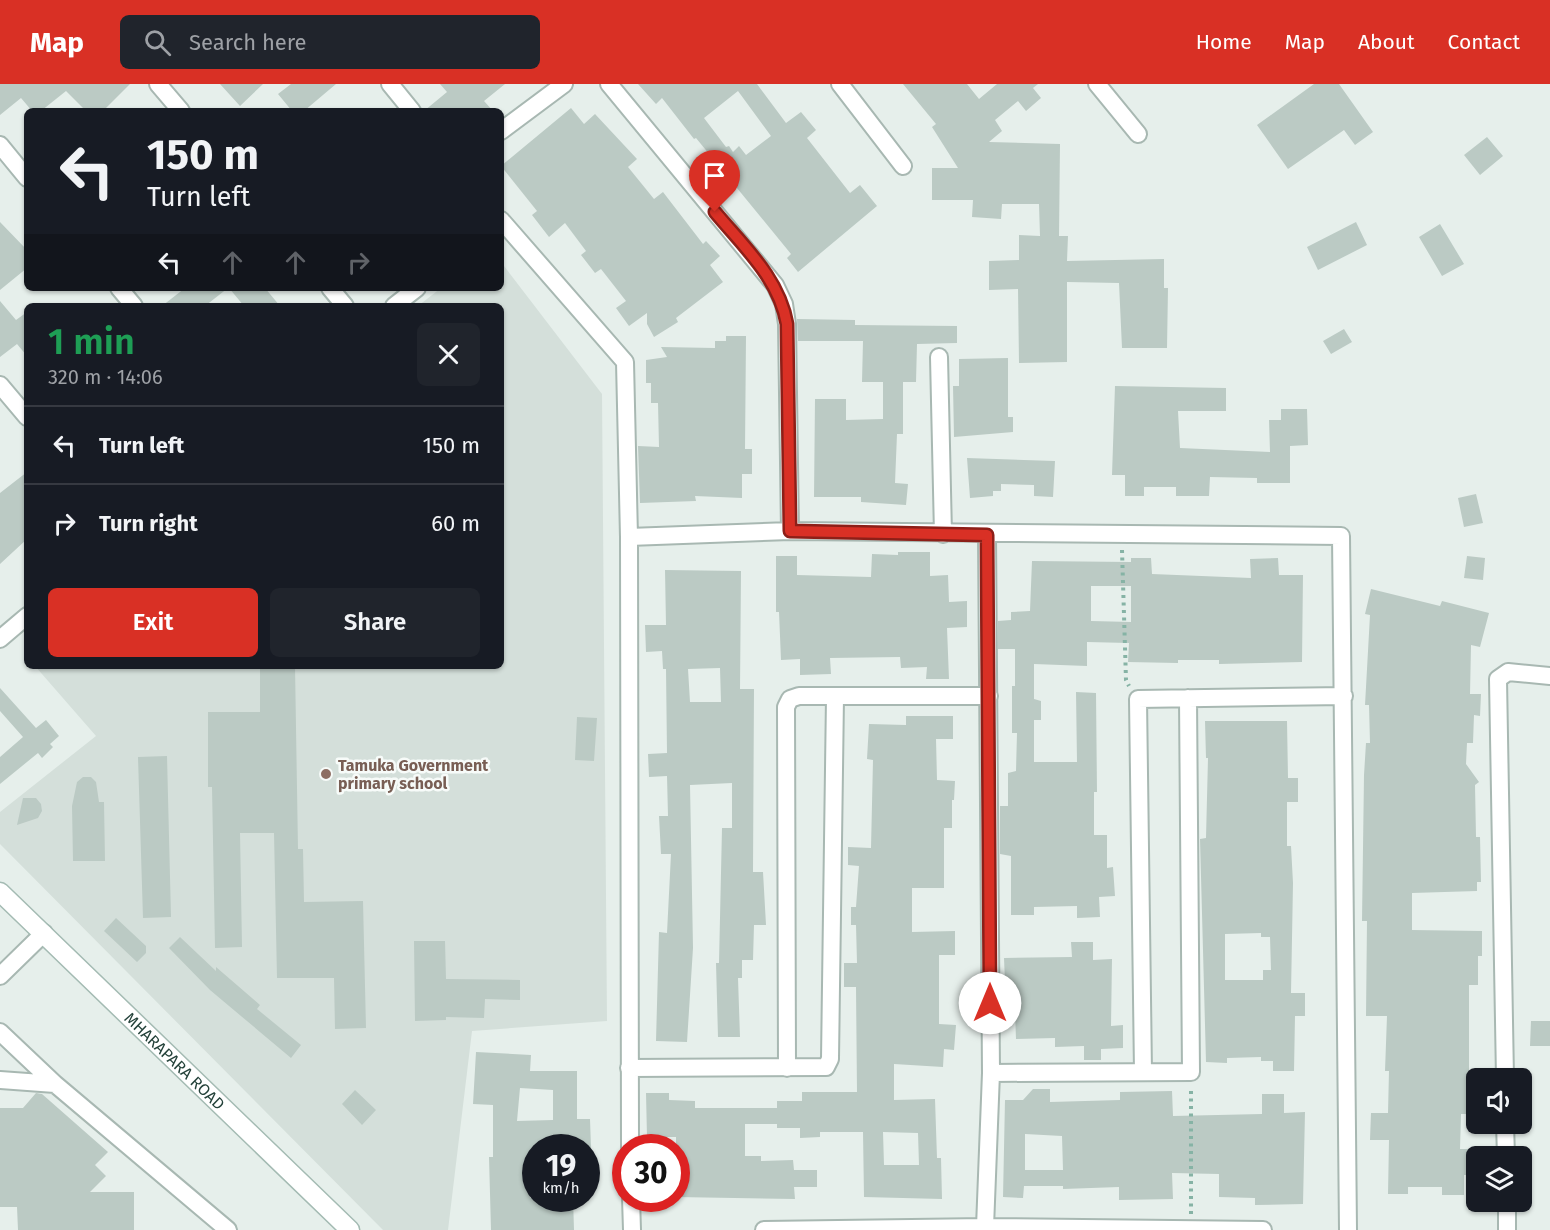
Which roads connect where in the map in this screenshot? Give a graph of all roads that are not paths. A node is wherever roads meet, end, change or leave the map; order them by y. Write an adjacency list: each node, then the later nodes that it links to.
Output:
1 (158, 84): 7 (street)
2 (390, 84): 8 (street)
3 (564, 84): 9 (street)
4 (609, 84): 24 (street)
5 (840, 84): 12 (street)
6 (1097, 84): 10 (street)
7 (178, 108)
8 (410, 108)
9 (504, 129)
10 (1138, 134)
11 (0, 145): 13 (street)
12 (903, 166)
13 (24, 174)
14 (504, 223): 27 (street)
15 (122, 291): 18 (street)
16 (332, 291): 19 (street)
17 (413, 291): 20 (street)
18 (132, 303)
19 (342, 303)
20 (398, 303)
21 (939, 357): 25 (street)
22 (0, 385): 23 (street)
23 (24, 413)
24 (790, 531): 25 (street); 27 (street)
25 (943, 534): 26 (street)
26 (987, 535): 31 (street); 32 (street)
27 (630, 537): 39 (street)
28 (24, 619): 29 (street)
29 (0, 639)
30 (1550, 676): 41 (street)
31 (988, 696): 33 (street); 43 (street)
32 (1344, 696): 34 (street); 58 (street)
33 (836, 697): 40 (street); 40 (street)
34 (1188, 698): 42 (street); 42 (street)
35 (0, 892): 36 (main road, MHARAPARA ROAD)
36 (44, 933): 37 (street); 52 (main road, MHARAPARA ROAD)
37 (0, 976)
38 (0, 1032): 45 (street)
39 (629, 1068): 40 (street); 46 (street)
40 (787, 1068)
41 (1505, 1068)
42 (1143, 1072): 43 (street)
43 (991, 1073): 49 (street)
44 (0, 1080): 45 (street)
45 (55, 1084): 51 (street)
46 (630, 1134)
47 (631, 1212): 53 (street)
48 (1507, 1212): 59 (street)
49 (985, 1227): 50 (street); 55 (street)
50 (1191, 1229): 56 (street)
51 (228, 1230)
52 (350, 1230)
53 (632, 1230)
54 (764, 1230): 55 (street)
55 (789, 1230)
56 (1223, 1230): 57 (street)
57 (1263, 1230)
58 (1347, 1230)
59 (1507, 1230)

